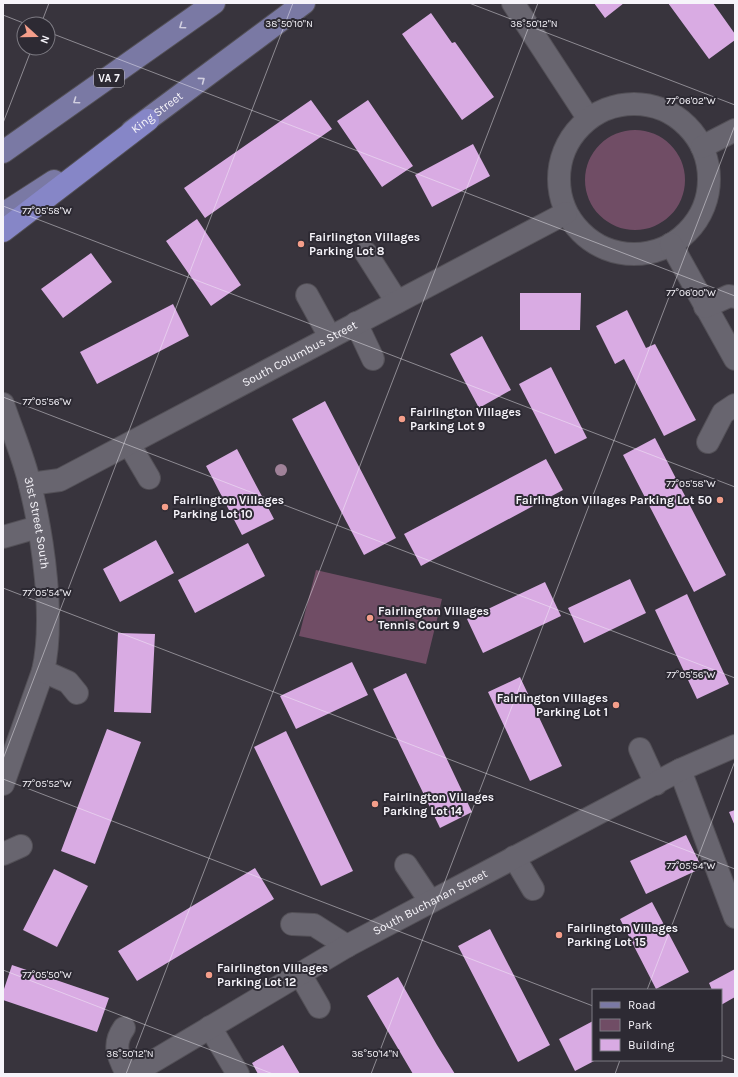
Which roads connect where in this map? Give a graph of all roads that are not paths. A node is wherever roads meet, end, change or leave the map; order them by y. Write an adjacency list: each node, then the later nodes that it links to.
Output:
1 (214, 3): 8 (main road, VA 7, one-way to 8)
2 (304, 3): 5 (main road, King Street, one-way to 2)
3 (513, 3): 4 (street)
4 (588, 118): 7 (street); 9 (street)
5 (148, 120): 10 (main road, King Street); 11 (highway)
6 (735, 130): 7 (street)
7 (702, 147): 12 (street)
8 (3, 152)
9 (566, 213): 12 (street); 16 (street, South Columbus Street)
10 (3, 214)
11 (3, 231)
12 (672, 244): 17 (street)
13 (366, 253): 16 (street)
14 (307, 295): 19 (street)
15 (735, 296): 17 (street)
16 (397, 302): 18 (street, South Columbus Street)
17 (705, 307): 21 (street)
18 (356, 323): 19 (street, South Columbus Street); 20 (street)
19 (330, 337): 25 (street, South Columbus Street)
20 (373, 359)
21 (735, 359)
22 (3, 404): 27 (street, 31st Street South)
23 (735, 405): 24 (street)
24 (708, 442)
25 (129, 444): 26 (street); 27 (street, South Columbus Street)
26 (149, 478)
27 (30, 484): 28 (street, 31st Street South)
28 (38, 527): 29 (street); 30 (street, 31st Street South)
29 (3, 537)
30 (43, 672): 31 (street); 35 (street, 31st Street South)
31 (77, 693)
32 (735, 746): 34 (street, South Buchanan Street)
33 (640, 749): 36 (street)
34 (680, 770): 36 (street, South Buchanan Street); 41 (street)
35 (3, 784)
36 (656, 784): 37 (street, South Buchanan Street)
37 (514, 857): 39 (street); 40 (street, South Buchanan Street)
38 (406, 865): 40 (street)
39 (533, 889)
40 (430, 901): 43 (street, South Buchanan Street)
41 (735, 917)
42 (292, 924): 43 (street)
43 (347, 946): 44 (street, South Buchanan Street)
44 (300, 974): 45 (street); 46 (street, South Buchanan Street)
45 (318, 1007)
46 (210, 1027): 49 (street, South Buchanan Street); 50 (street)
47 (124, 1028): 48 (street)
48 (127, 1074)
49 (132, 1074)
50 (238, 1074)

